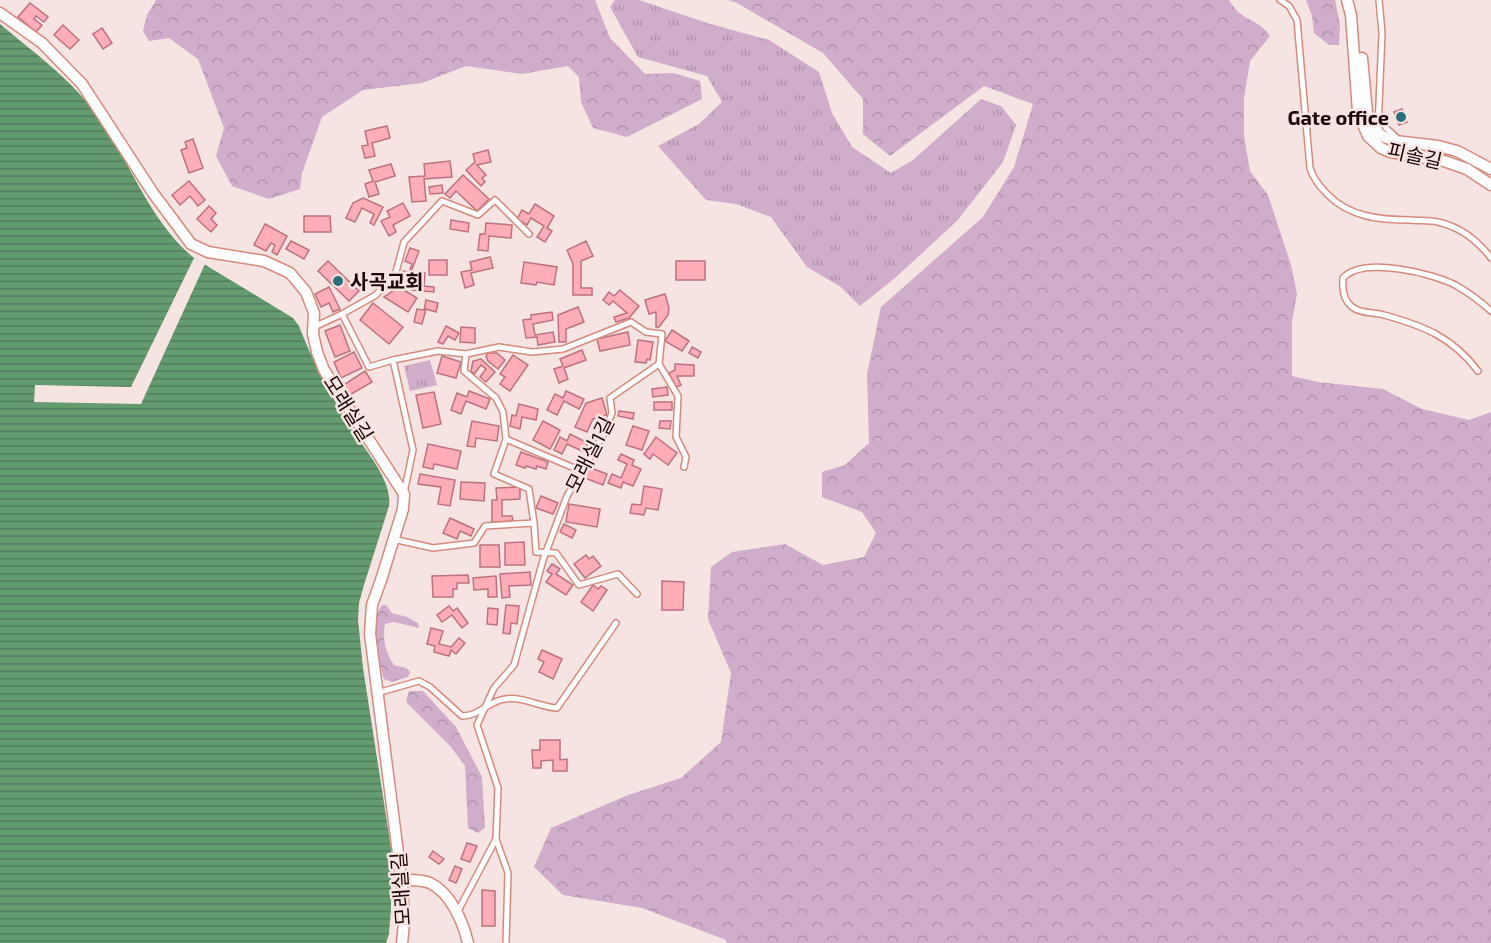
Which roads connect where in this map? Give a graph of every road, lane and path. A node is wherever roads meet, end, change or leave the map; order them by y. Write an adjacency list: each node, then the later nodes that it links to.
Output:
1 (1280, 0): 14 (lane)
2 (1347, 0): 10 (street, 피솔길)
3 (1354, 0): 6 (street, 피솔길)
4 (1379, 0): 7 (lane)
5 (0, 13): 17 (street, 모래실길)
6 (1366, 109): 7 (lane); 8 (street, 피솔길)
7 (1379, 115): 8 (lane); 9 (lane)
8 (1377, 131): 9 (street, 피솔길); 10 (lane)
9 (1402, 142): 11 (street, 피솔길)
10 (1376, 144): 12 (street, 피솔길)
11 (1491, 169)
12 (1491, 185)
13 (529, 234): 16 (lane)
14 (1491, 258)
15 (1491, 311): 21 (lane)
16 (342, 314): 17 (lane); 19 (lane)
17 (314, 327): 25 (street, 모래실길)
18 (466, 354): 19 (lane); 20 (lane); 22 (lane)
19 (393, 360): 25 (lane)
20 (658, 364): 23 (lane); 24 (lane, 모래실1길)
21 (1478, 371)
22 (506, 439): 24 (lane); 26 (lane)
23 (684, 467)
24 (581, 471): 28 (lane, 모래실1길)
25 (404, 494): 27 (street, 모래실길)
26 (534, 523): 27 (lane); 28 (lane)
27 (393, 539): 31 (street, 모래실길)
28 (546, 553): 29 (lane); 32 (lane, 모래실1길)
29 (637, 594)
30 (616, 623): 32 (lane)
31 (377, 693): 32 (lane); 34 (street, 모래실길)
32 (486, 706): 33 (lane, 모래실1길)
33 (496, 839): 35 (lane, 모래실1길); 38 (lane)
34 (402, 880): 35 (street); 36 (street, 모래실길)
35 (457, 913): 37 (street)
36 (402, 943)
37 (468, 943)
38 (506, 943)

